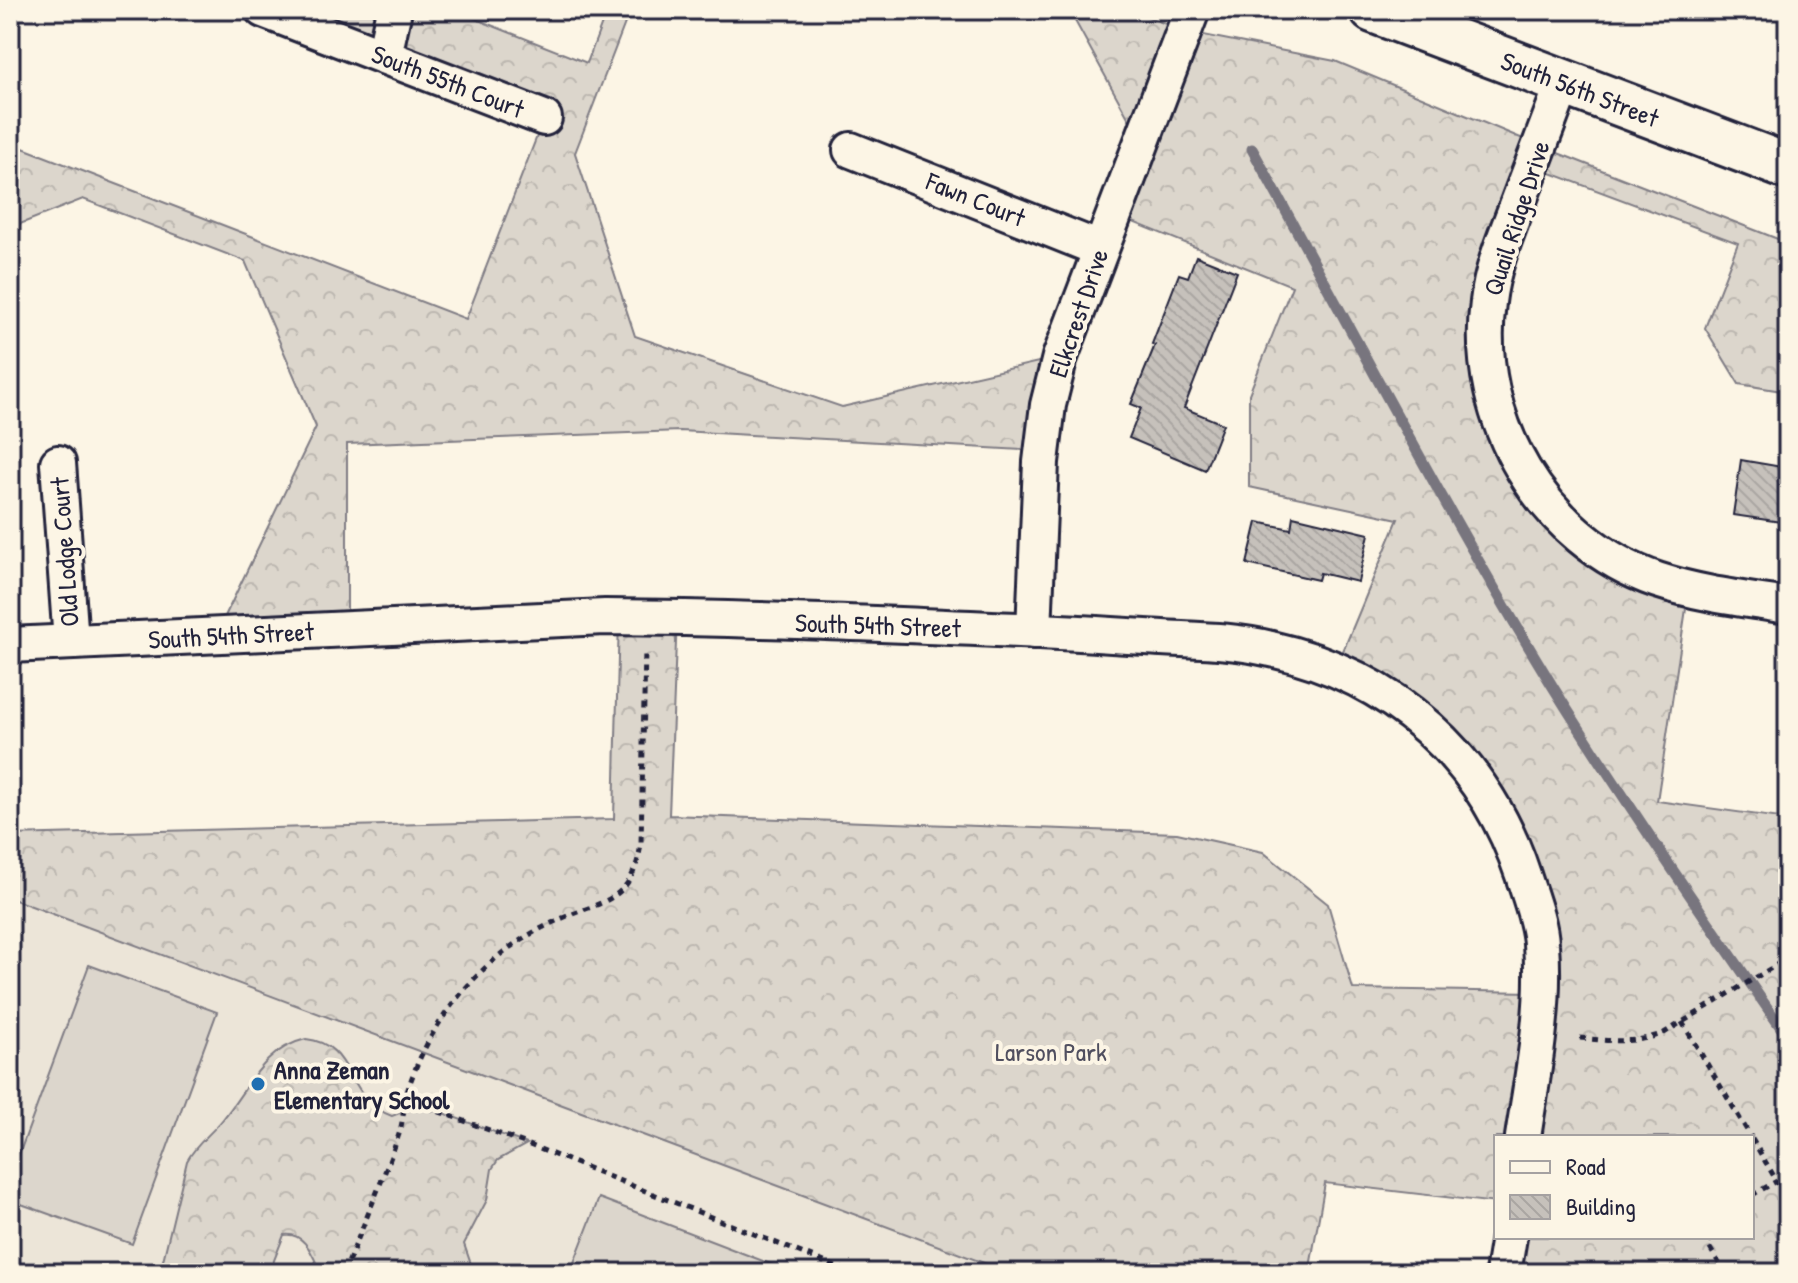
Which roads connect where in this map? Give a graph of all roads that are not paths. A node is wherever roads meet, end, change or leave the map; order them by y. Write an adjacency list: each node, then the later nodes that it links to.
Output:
1 (263, 10): 5 (street, South 55th Court)
2 (394, 10): 5 (street)
3 (1192, 10): 10 (street, Elkcrest Drive)
4 (1373, 10): 6 (main road, South 56th Street)
5 (384, 56): 7 (street, South 55th Court)
6 (1563, 84): 9 (main road, South 56th Street); 12 (street, Quail Ridge Drive)
7 (544, 118)
8 (851, 150): 10 (street, Fawn Court)
9 (1788, 167)
10 (1100, 249): 13 (street, Elkcrest Drive)
11 (58, 463): 14 (street, Old Lodge Court)
12 (1788, 606)
13 (1034, 631): 14 (street, South 54th Street); 16 (street, South 54th Street)
14 (71, 642): 15 (street, South 54th Street)
15 (10, 645)
16 (1523, 1135)
17 (1509, 1239): 18 (street)
18 (1503, 1273)

